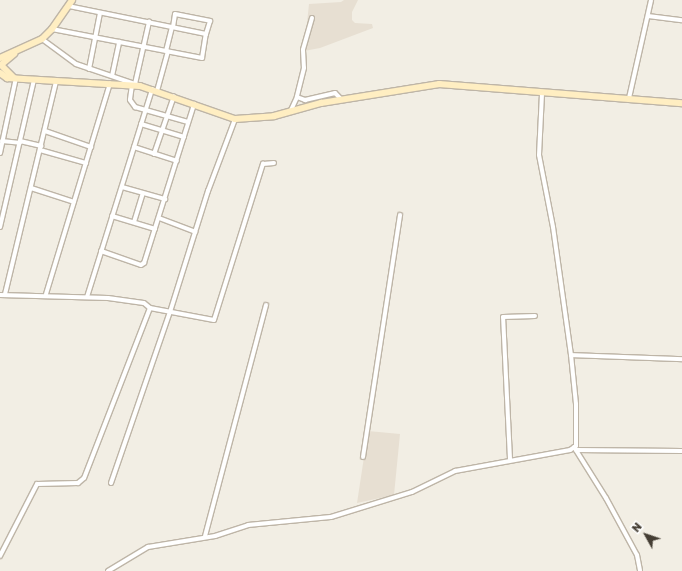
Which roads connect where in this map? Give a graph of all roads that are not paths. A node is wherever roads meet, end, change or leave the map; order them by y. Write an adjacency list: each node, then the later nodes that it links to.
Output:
1 (72, 0): 3 (street)
2 (651, 0): 5 (street)
3 (68, 6): 4 (street); 10 (street)
4 (100, 13): 8 (street); 12 (street)
5 (648, 16): 7 (street); 29 (street)
6 (312, 18): 28 (street)
7 (682, 20)
8 (148, 22): 9 (street); 15 (street)
9 (173, 27): 11 (street); 11 (street); 16 (street)
10 (52, 29): 12 (street); 13 (street)
11 (206, 34): 16 (street)
12 (95, 37): 14 (street); 18 (street)
13 (42, 38): 17 (street); 18 (street)
14 (118, 42): 15 (street); 19 (street)
15 (143, 47): 16 (street); 24 (street)
16 (167, 51): 25 (street)
17 (1, 66): 20 (street)
18 (89, 69): 19 (street)
19 (112, 76): 24 (street)
20 (15, 77): 21 (street); 41 (street)
21 (34, 80): 22 (street); 44 (street)
22 (56, 82): 23 (street); 39 (street)
23 (110, 83): 24 (street); 46 (street)
24 (136, 85): 25 (street); 33 (street)
25 (154, 90): 27 (street); 33 (street)
26 (542, 93): 29 (street); 30 (street); 74 (street)
27 (174, 96): 32 (street); 35 (street)
28 (297, 97): 30 (street); 34 (street)
29 (629, 98): 31 (street)
30 (342, 100): 34 (street)
31 (682, 103)
32 (194, 104): 36 (street); 37 (street)
33 (146, 109): 35 (street); 38 (street)
34 (291, 110): 36 (street)
35 (167, 116): 37 (street); 40 (street)
36 (235, 119): 65 (street)
37 (188, 122): 42 (street)
38 (141, 124): 40 (street); 47 (street)
39 (45, 131): 46 (street); 48 (street)
40 (162, 131): 42 (street); 50 (street)
41 (2, 132): 43 (street)
42 (184, 137): 51 (street)
43 (2, 140): 44 (street); 45 (street)
44 (20, 142): 48 (street); 63 (street)
45 (1, 147): 49 (street)
46 (91, 147): 52 (street)
47 (134, 147): 50 (street); 54 (street)
48 (40, 148): 52 (street); 55 (street)
49 (0, 153)
50 (154, 154): 51 (street)
51 (177, 161): 57 (street)
52 (86, 163): 58 (street)
53 (274, 163): 72 (street)
54 (122, 187): 56 (street); 60 (street)
55 (31, 188): 58 (street); 67 (street)
56 (143, 193): 57 (street); 62 (street)
57 (165, 199): 61 (street)
58 (74, 202): 68 (street)
59 (400, 215): 78 (street)
60 (112, 216): 62 (street); 66 (street)
61 (158, 218): 64 (street); 65 (street)
62 (134, 222): 64 (street)
63 (0, 227)
64 (156, 229): 66 (street)
65 (194, 232): 72 (street)
66 (101, 251): 69 (street)
67 (2, 294): 68 (street)
68 (46, 294): 69 (street)
69 (87, 296): 71 (street)
70 (266, 305): 81 (street)
71 (150, 308): 72 (street); 82 (street)
72 (170, 312): 80 (street)
73 (535, 316): 79 (street)
74 (571, 355): 75 (street); 76 (street)
75 (682, 359)
76 (575, 449): 77 (street); 79 (street); 84 (street)
77 (682, 451)
78 (363, 457)
79 (510, 460): 81 (street)
80 (111, 483)
81 (205, 536): 83 (street)
82 (0, 556)
83 (108, 571)
84 (640, 571)

